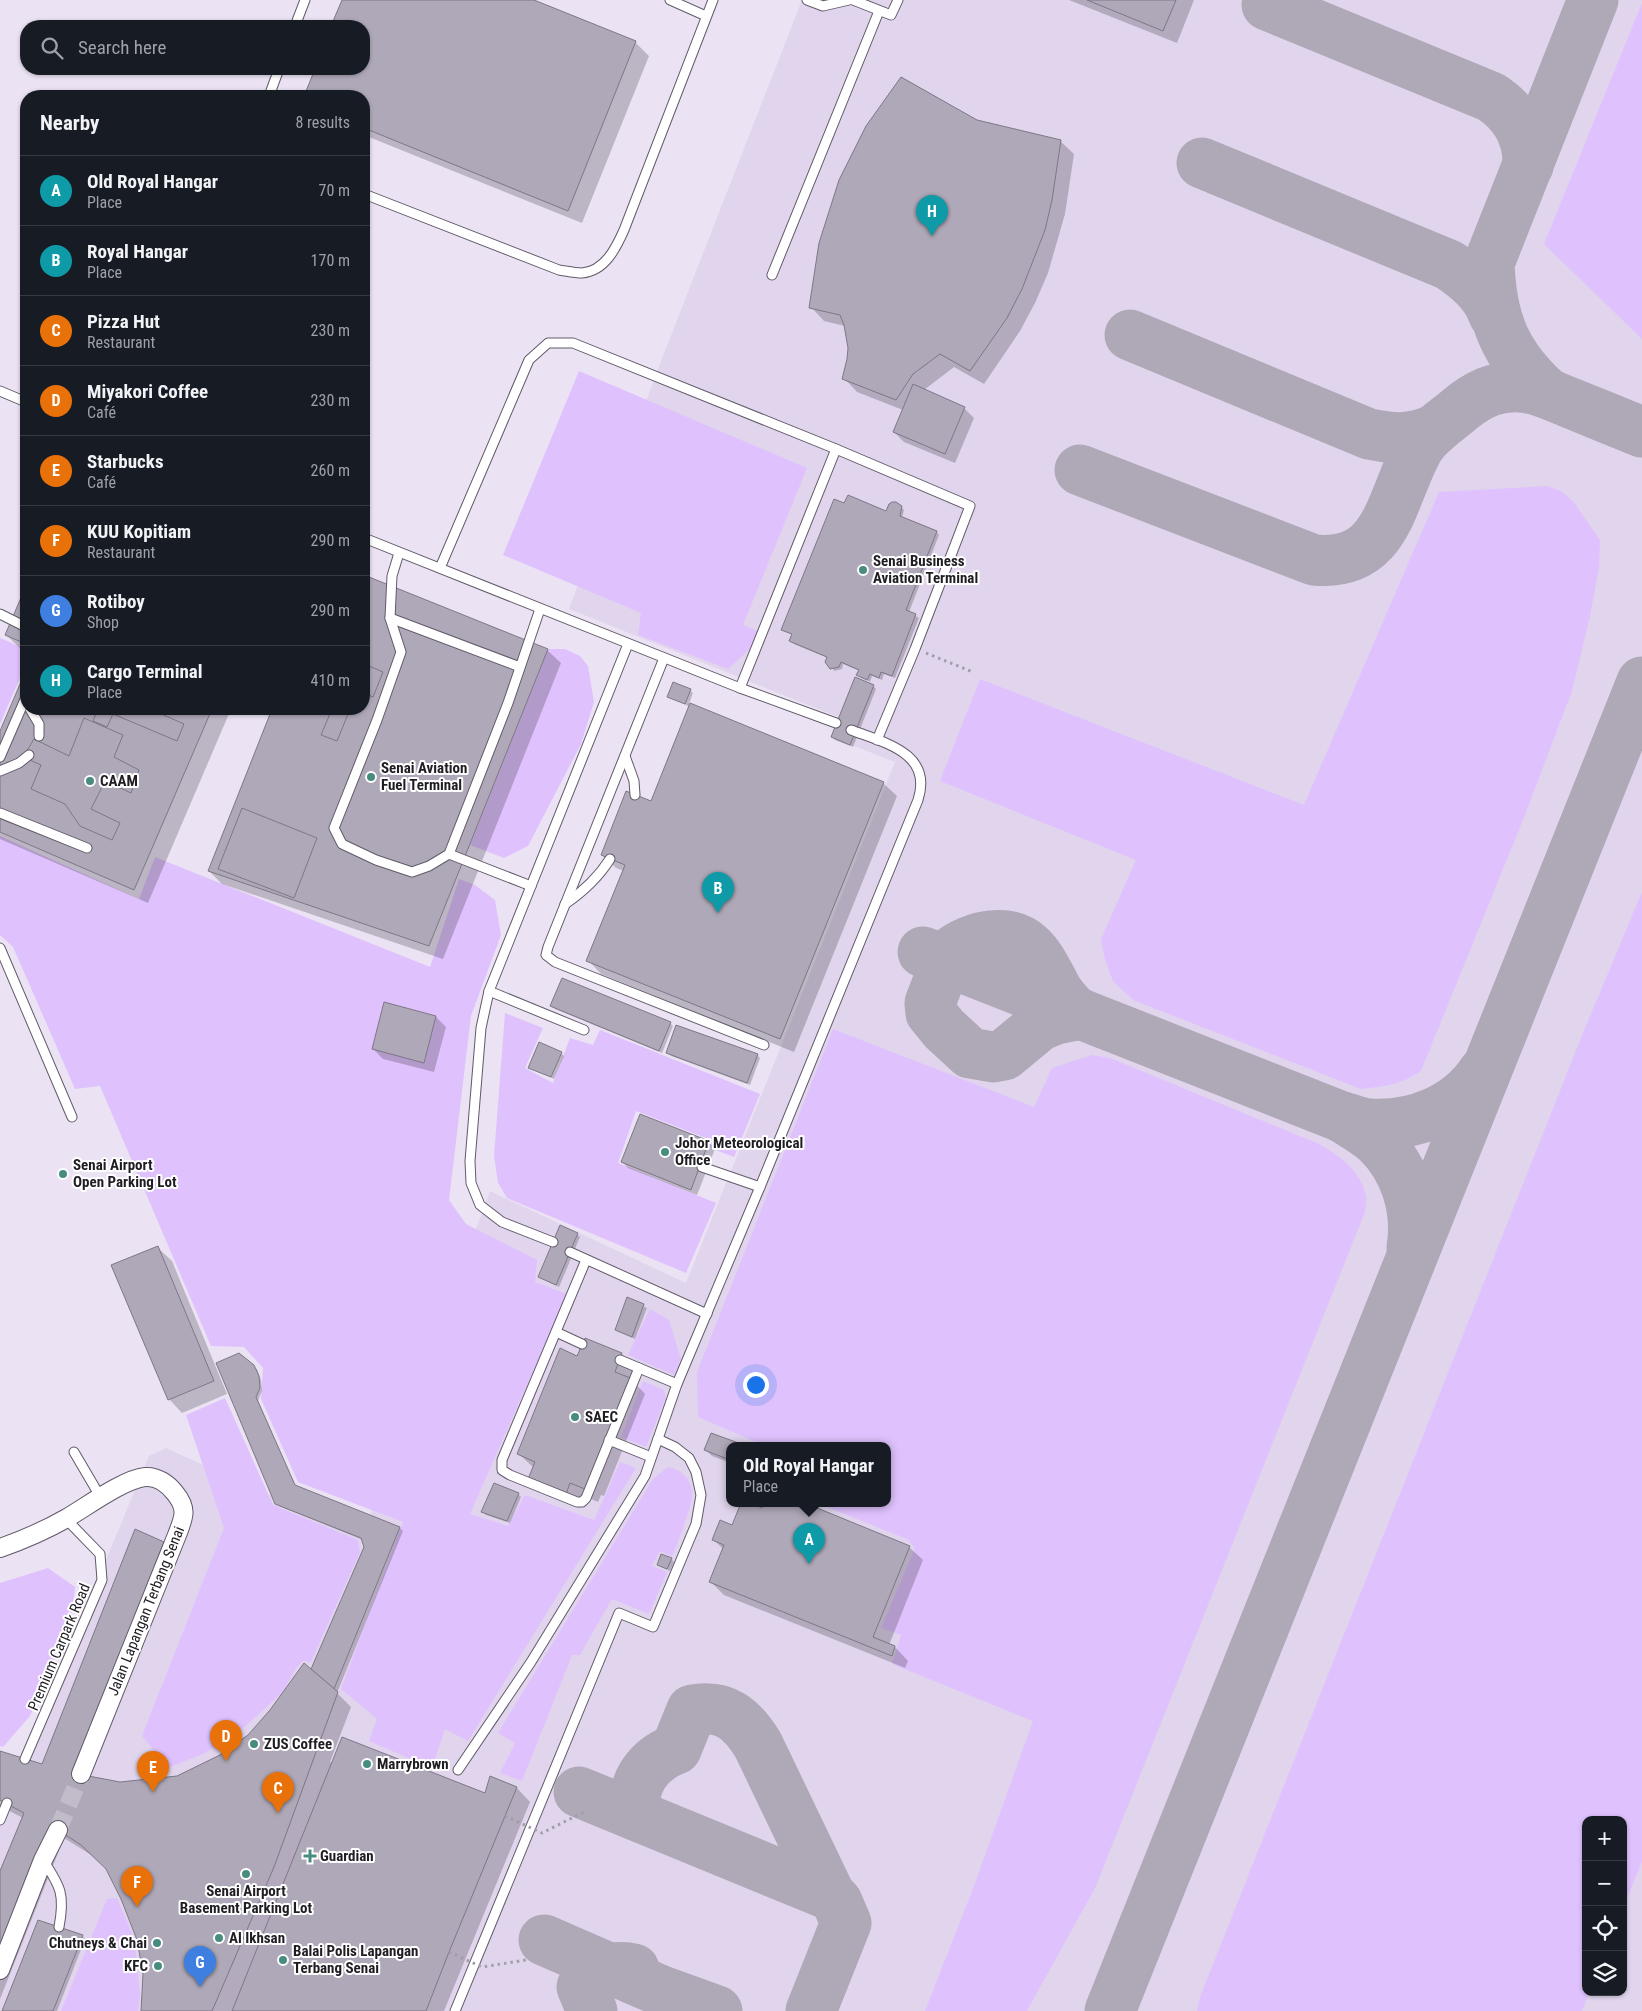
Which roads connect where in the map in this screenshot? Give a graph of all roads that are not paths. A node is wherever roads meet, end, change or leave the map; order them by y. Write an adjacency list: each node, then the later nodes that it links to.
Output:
1 (304, 0): 10 (lane)
2 (670, 0): 9 (lane)
3 (712, 0): 9 (lane)
4 (807, 0): 5 (lane)
5 (849, 0)
6 (854, 0): 8 (lane)
7 (898, 0): 8 (lane)
8 (879, 11): 14 (lane)
9 (706, 16): 13 (lane)
10 (297, 20)
11 (278, 75): 12 (lane)
12 (271, 90)
13 (370, 196)
14 (772, 275)
15 (0, 391): 16 (lane)
16 (20, 399)
17 (836, 449): 20 (lane); 28 (lane); 34 (lane)
18 (370, 540): 19 (lane)
19 (399, 552): 20 (lane); 23 (lane)
20 (440, 568): 21 (lane)
21 (540, 609): 25 (lane); 27 (lane)
22 (0, 614): 24 (lane)
23 (390, 618): 27 (lane); 42 (lane)
24 (20, 624)
25 (628, 644): 26 (lane); 44 (lane)
26 (664, 658): 28 (lane); 36 (lane)
27 (520, 667): 42 (lane)
28 (740, 688): 31 (lane)
29 (20, 713): 37 (lane)
30 (34, 715): 33 (lane)
31 (836, 723)
32 (851, 730): 34 (lane)
33 (38, 736)
34 (877, 740): 52 (lane)
35 (29, 755): 38 (lane)
36 (625, 756): 39 (lane); 45 (lane)
37 (0, 757)
38 (0, 771)
39 (635, 795)
40 (0, 813): 41 (lane)
41 (87, 848)
42 (449, 854): 44 (lane)
43 (610, 859): 45 (lane)
44 (531, 886): 47 (lane)
45 (565, 904): 49 (lane)
46 (0, 948): 50 (lane)
47 (489, 990): 48 (lane); 53 (lane)
48 (584, 1030)
49 (764, 1045)
50 (72, 1117)
51 (702, 1167): 52 (lane)
52 (760, 1188): 56 (lane)
53 (553, 1242)
54 (570, 1252): 55 (lane)
55 (586, 1260): 56 (lane); 57 (lane)
56 (707, 1314): 61 (lane)
57 (556, 1332): 58 (lane); 63 (lane)
58 (582, 1344)
59 (620, 1360): 60 (lane)
60 (639, 1368): 61 (lane); 63 (lane)
61 (677, 1384): 62 (lane)
62 (658, 1439): 65 (lane); 78 (lane)
63 (610, 1440): 65 (lane)
64 (74, 1452): 66 (lane)
65 (651, 1457): 70 (lane)
66 (101, 1498): 67 (street, Jalan Lapangan Terbang Senai); 71 (street, Jalan Lapangan Terbang Senai)
67 (66, 1519): 68 (street, Jalan Lapangan Terbang Senai); 69 (lane, Premium Carpark Road)
68 (0, 1548)
69 (25, 1759)
70 (458, 1770)
71 (81, 1774)
72 (7, 1803): 73 (lane)
73 (0, 1820)
74 (58, 1830): 75 (street)
75 (43, 1860): 76 (lane); 77 (street)
76 (59, 1928)
77 (0, 1970)
78 (456, 2011)

